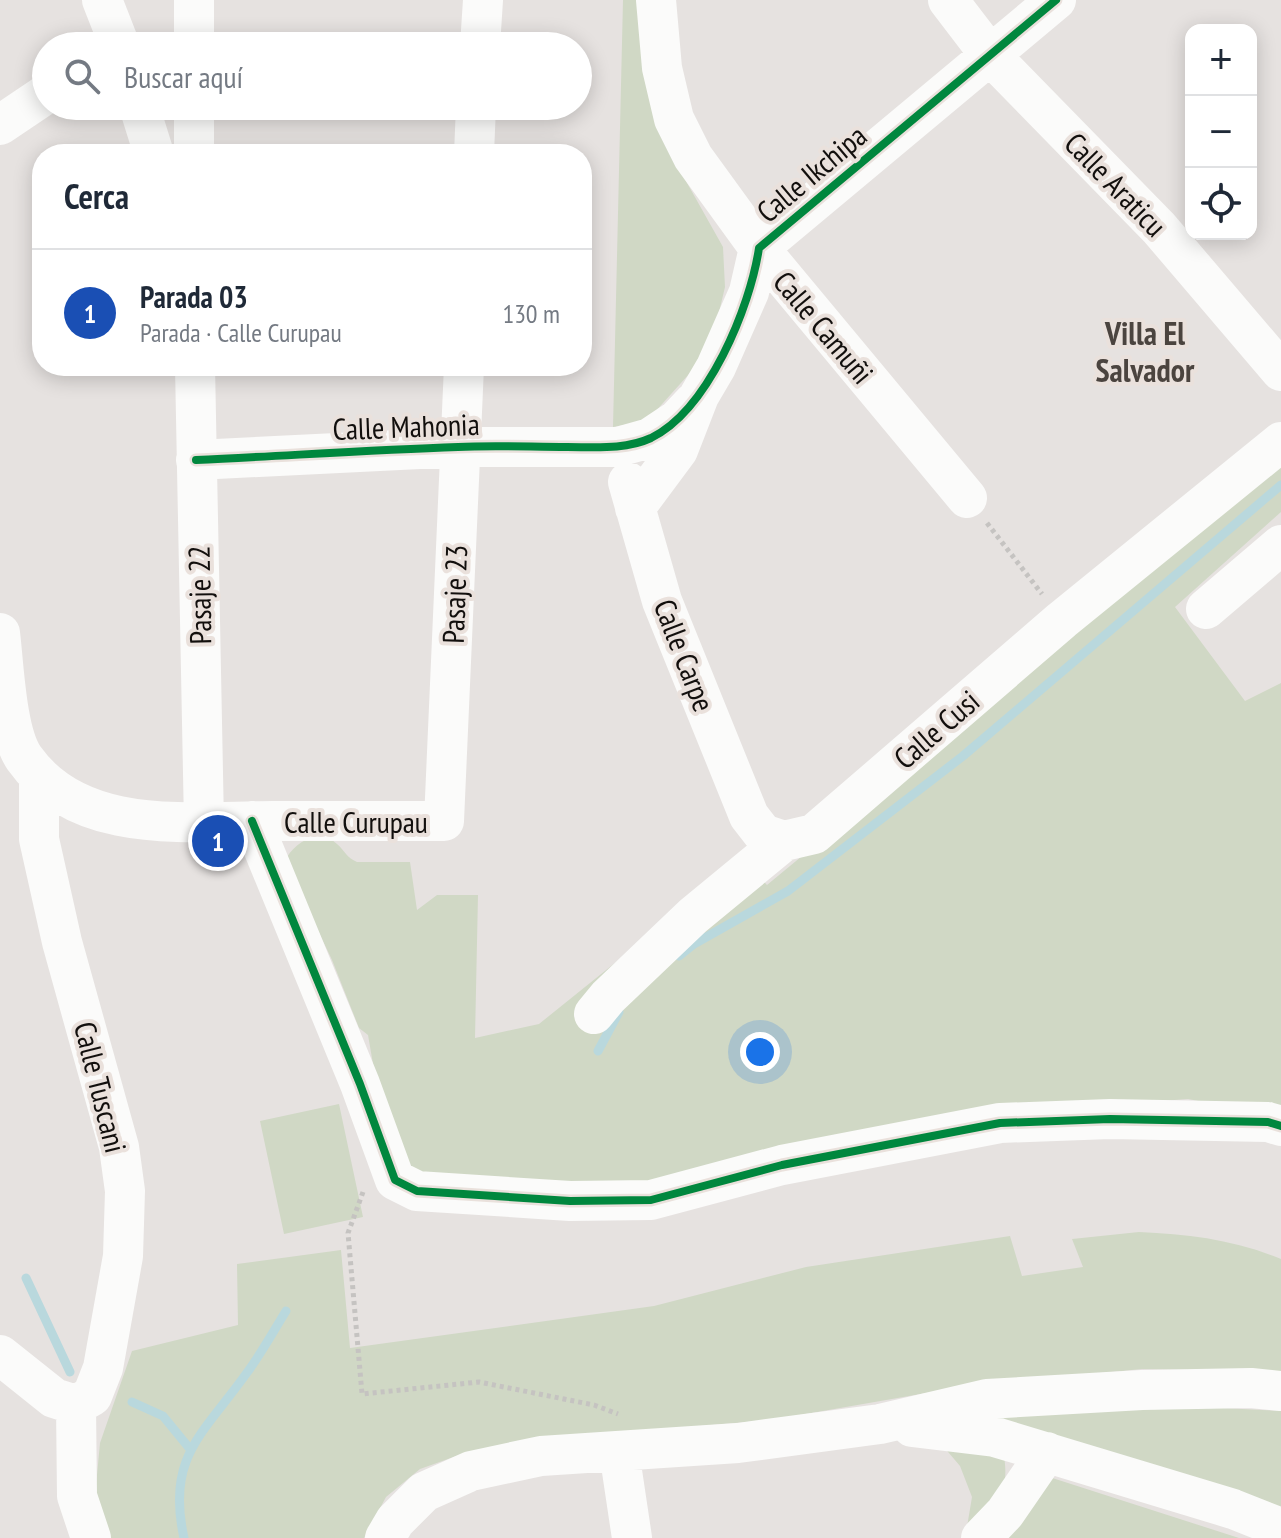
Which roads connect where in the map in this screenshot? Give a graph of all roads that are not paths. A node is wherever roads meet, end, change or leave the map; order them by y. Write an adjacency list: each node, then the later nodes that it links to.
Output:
1 (102, 0): 7 (street)
2 (194, 0): 8 (street)
3 (483, 0): 9 (street)
4 (656, 0): 19 (street, Calle Camuñi)
5 (948, 0): 10 (street, Calle Araticu)
6 (1056, 0): 10 (street, Calle Ikchipa)
7 (115, 32)
8 (194, 32)
9 (481, 32)
10 (990, 55): 19 (street, Calle Ikchipa); 20 (street, Calle Araticu)
11 (32, 103): 15 (street)
12 (143, 120): 16 (street)
13 (194, 120): 17 (street)
14 (475, 120): 18 (street)
15 (0, 125)
16 (151, 144)
17 (194, 144)
18 (474, 144)
19 (759, 248): 23 (street, Calle Ikchipa); 28 (street, Calle Camuñi)
20 (1281, 371)
21 (195, 376): 27 (street, Pasaje 22)
22 (464, 376): 25 (street, Pasaje 23)
23 (699, 396): 26 (street, Calle Ikchipa); 29 (street, Calle Ikchipa)
24 (1281, 442): 37 (street, Calle Cusi)
25 (460, 447): 26 (street, Calle Mahonia); 27 (street, Calle Mahonia); 35 (street, Pasaje 23)
26 (618, 447): 29 (street, Calle Carpe)
27 (196, 460): 36 (street, Pasaje 22)
28 (967, 498)
29 (635, 508): 37 (street, Calle Carpe)
30 (1281, 545): 31 (street)
31 (1206, 609)
32 (0, 633): 33 (street)
33 (39, 776): 36 (street, Calle Curupau); 42 (street, Calle Tuscani)
34 (252, 821): 35 (street, Calle Curupau); 36 (street, Calle Curupau); 39 (street)
35 (444, 821)
36 (204, 824)
37 (784, 841): 38 (street, Calle Cusi)
38 (594, 1014)
39 (1281, 1126)
40 (0, 1355): 42 (street)
41 (1281, 1391): 43 (street)
42 (76, 1405): 47 (street)
43 (880, 1424): 44 (street); 45 (street)
44 (620, 1433): 48 (street); 49 (street)
45 (1047, 1452): 46 (street); 50 (street)
46 (1281, 1528)
47 (91, 1538)
48 (385, 1538)
49 (632, 1538)
50 (981, 1538)

